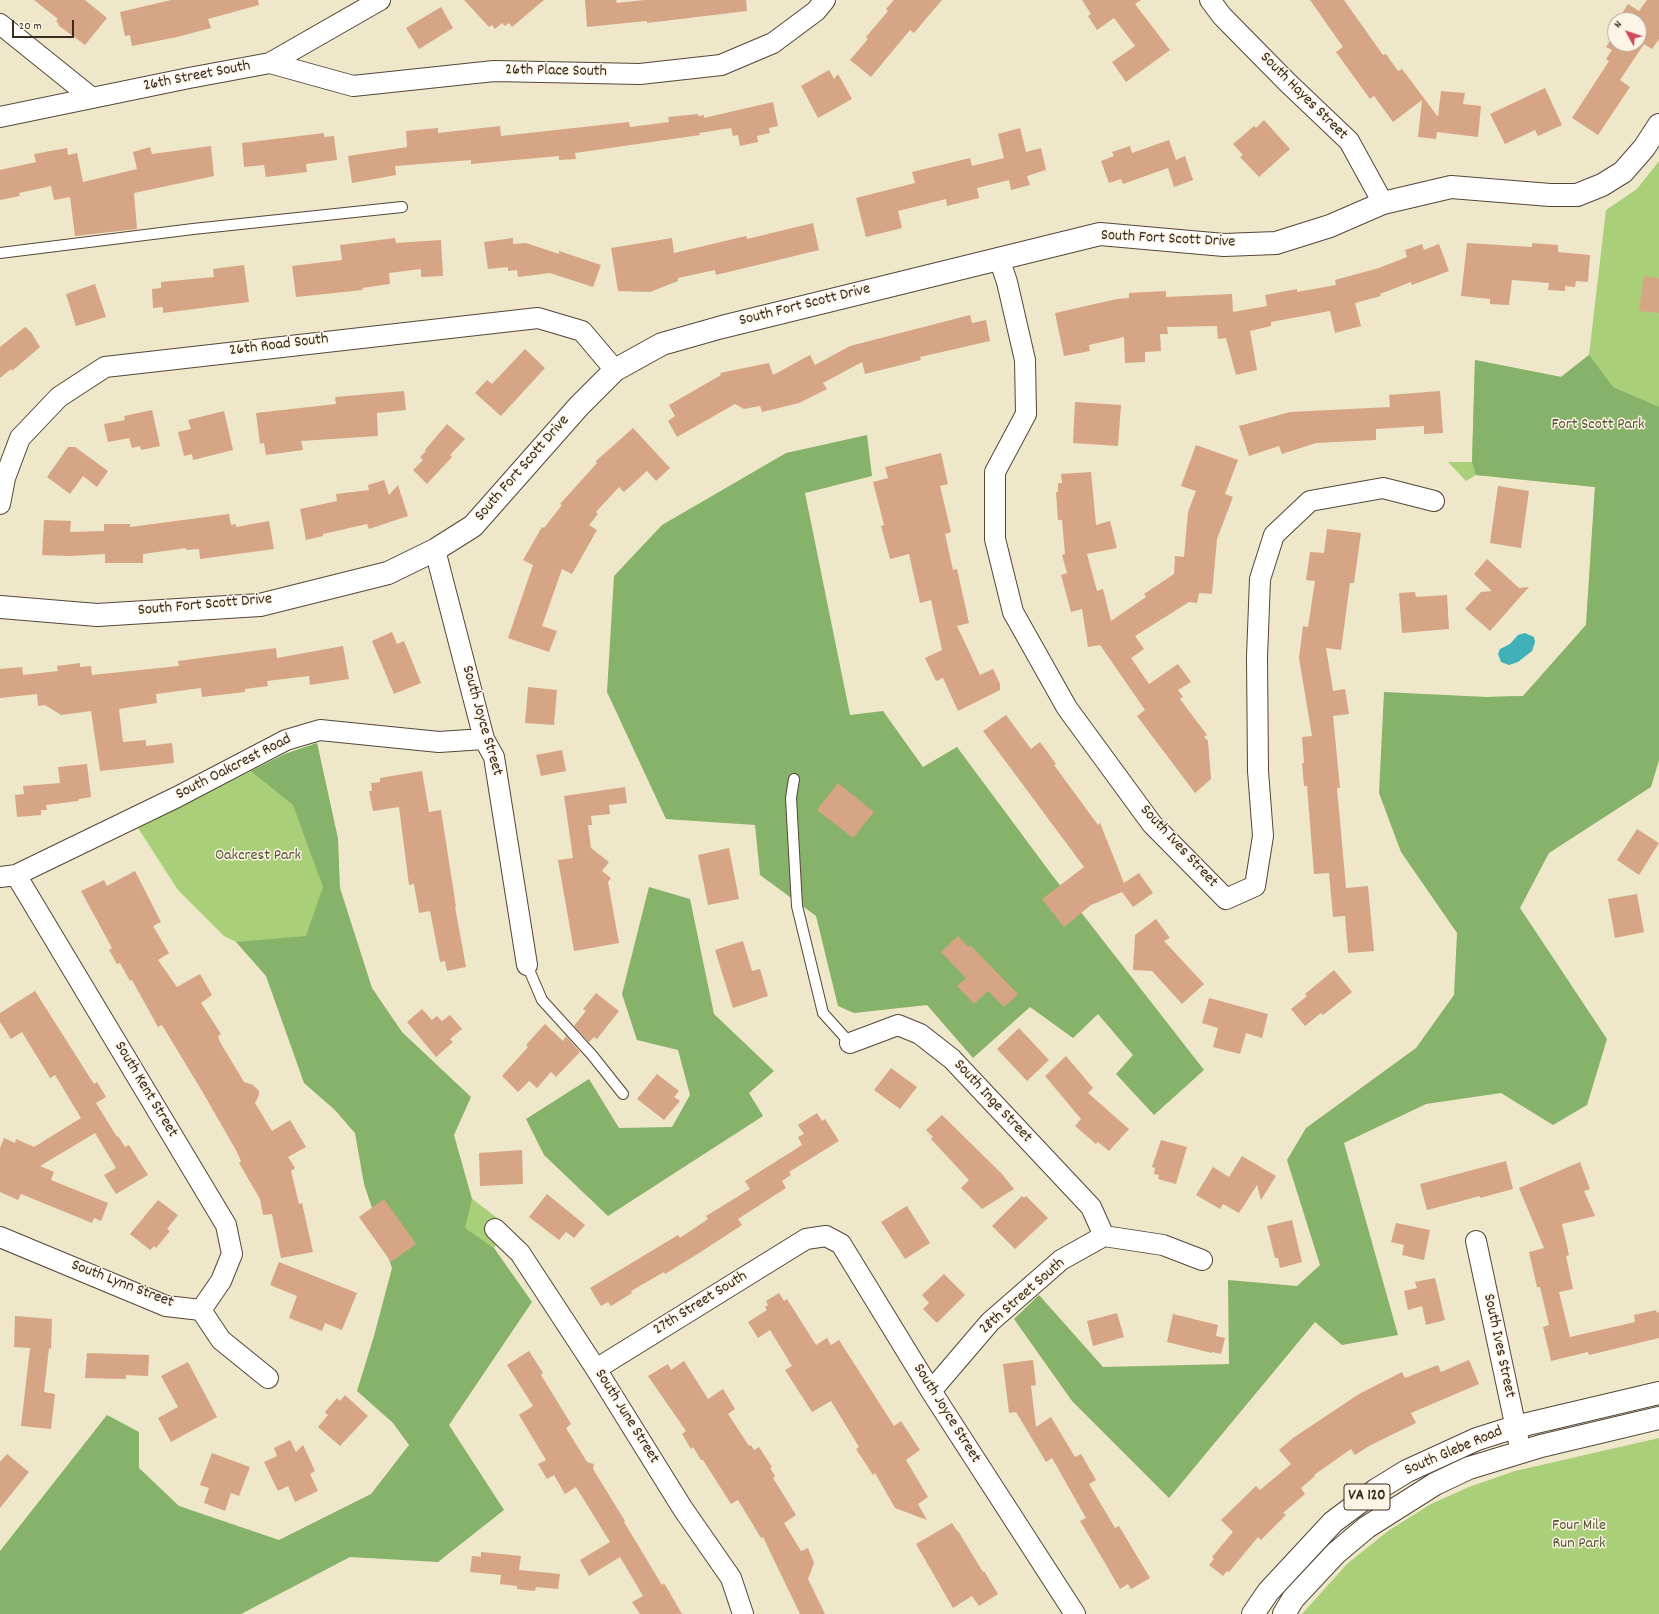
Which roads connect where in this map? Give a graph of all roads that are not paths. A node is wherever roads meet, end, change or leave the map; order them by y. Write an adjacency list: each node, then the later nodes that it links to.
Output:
1 (380, 0): 5 (street, 26th Street South)
2 (825, 0): 5 (street, 26th Place South)
3 (1210, 0): 9 (street, South Hayes Street)
4 (0, 24): 6 (street)
5 (270, 63): 6 (street, 26th Street South)
6 (92, 98): 7 (street, 26th Street South)
7 (0, 117)
8 (1659, 125): 9 (street, South Fort Scott Drive)
9 (1383, 203): 12 (street, South Fort Scott Drive)
10 (402, 207): 11 (lane)
11 (0, 253)
12 (998, 258): 13 (street, South Fort Scott Drive); 14 (street, South Ives Street)
13 (615, 370): 15 (street, 26th Road South); 16 (street, South Fort Scott Drive)
14 (1434, 501)
15 (0, 504)
16 (435, 550): 17 (street, South Fort Scott Drive); 18 (street, South Joyce Street)
17 (0, 607)
18 (484, 739): 20 (street, South Oakcrest Road); 21 (street, South Joyce Street)
19 (794, 780): 22 (lane)
20 (8, 876): 30 (street, South Kent Street)
21 (527, 965): 23 (lane)
22 (850, 1043): 25 (street, South Inge Street)
23 (623, 1094)
24 (495, 1229): 31 (street, South June Street)
25 (1104, 1236): 29 (street); 33 (street, 28th Street South)
26 (0, 1237): 30 (street, South Lynn Street)
27 (806, 1239): 31 (street, 27th Street South); 33 (street, South Joyce Street)
28 (1476, 1241): 36 (street, South Ives Street)
29 (1202, 1260)
30 (201, 1310): 32 (street)
31 (596, 1369): 38 (street, South June Street)
32 (268, 1378)
33 (931, 1391): 39 (street, South Joyce Street)
34 (1659, 1393): 36 (street, South Glebe Road / VA 120)
35 (1659, 1418): 37 (street, South Glebe Road / VA 120)
36 (1515, 1427): 37 (street, South Ives Street); 40 (street, South Glebe Road / VA 120)
37 (1521, 1452): 41 (street, South Glebe Road / VA 120)
38 (743, 1614)
39 (1075, 1614)
40 (1253, 1614)
41 (1284, 1614)

